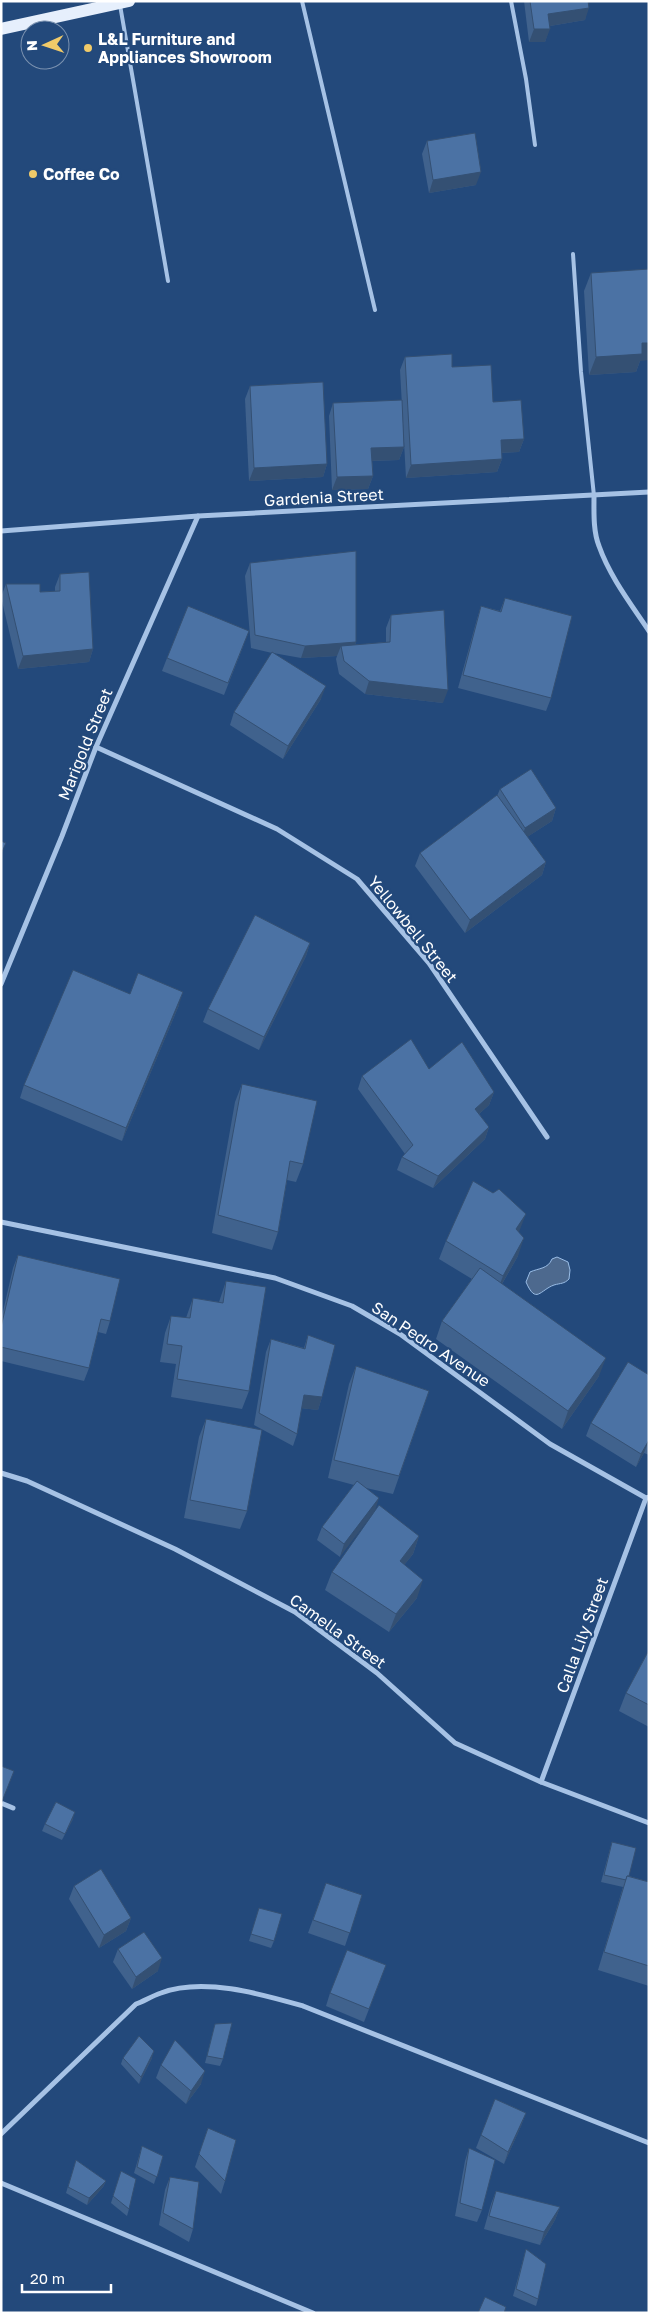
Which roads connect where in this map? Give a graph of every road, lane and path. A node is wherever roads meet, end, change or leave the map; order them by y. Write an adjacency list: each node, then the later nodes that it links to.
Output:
1 (302, 1): 8 (lane)
2 (511, 1): 5 (lane)
3 (124, 2): 4 (main road); 7 (lane)
4 (1, 29)
5 (534, 145)
6 (573, 254): 10 (lane)
7 (168, 281)
8 (376, 310)
9 (649, 492): 10 (street, Gardenia Street)
10 (594, 496): 11 (street, Gardenia Street); 13 (street)
11 (198, 516): 12 (street, Gardenia Street); 14 (street, Marigold Street)
12 (1, 530)
13 (649, 630)
14 (96, 747): 15 (street, Marigold Street); 16 (street, Yellowbell Street)
15 (1, 984)
16 (546, 1137)
17 (1, 1222): 19 (street, San Pedro Avenue)
18 (1, 1473): 20 (street, Camella Street)
19 (648, 1498): 20 (street, Calla Lily Street)
20 (541, 1782): 23 (street, Camella Street)
21 (1, 1803): 22 (street)
22 (13, 1808)
23 (649, 1823)
24 (1, 2134): 25 (street)
25 (649, 2143)
26 (1, 2183): 27 (street)
27 (313, 2313)

